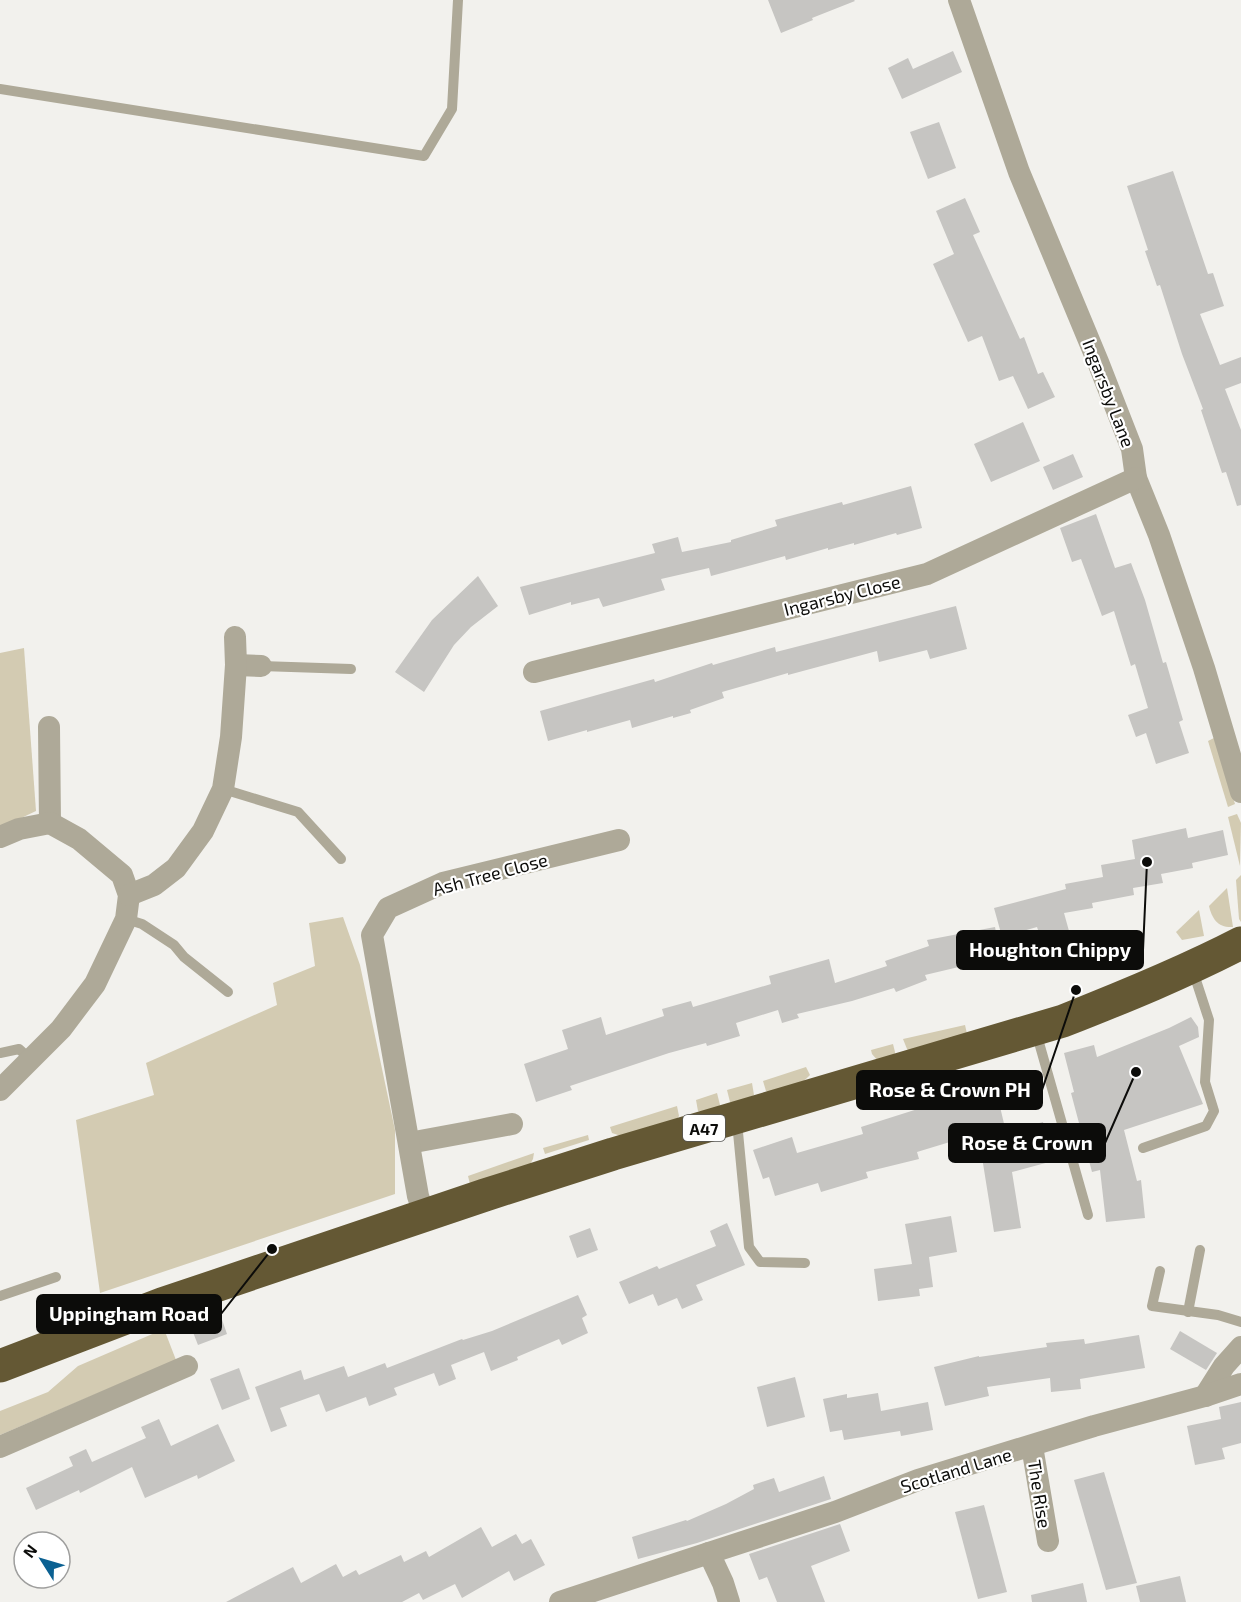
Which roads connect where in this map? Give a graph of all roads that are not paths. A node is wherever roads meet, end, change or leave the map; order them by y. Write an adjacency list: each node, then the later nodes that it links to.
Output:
1 (458, 0): 3 (lane)
2 (959, 0): 4 (street, Ingarsby Lane)
3 (0, 89)
4 (1136, 478): 9 (street, Ingarsby Close); 12 (street, Ingarsby Lane)
5 (235, 637): 6 (street)
6 (236, 665): 7 (street); 11 (street)
7 (261, 666): 8 (lane)
8 (351, 669)
9 (534, 672)
10 (49, 727): 13 (street)
11 (223, 789): 16 (lane); 17 (street)
12 (1241, 792)
13 (50, 823): 14 (street); 17 (street)
14 (0, 837)
15 (619, 840): 28 (street, Ash Tree Close)
16 (341, 859)
17 (129, 895): 18 (street)
18 (126, 919): 21 (lane); 24 (street)
19 (1241, 943): 20 (highway, A47)
20 (1192, 968): 22 (highway, A47); 29 (lane)
21 (228, 992)
22 (1035, 1028): 26 (highway, A47); 30 (lane)
23 (0, 1053): 24 (lane)
24 (32, 1060): 25 (street)
25 (0, 1090)
26 (737, 1118): 31 (highway, A47); 33 (lane)
27 (512, 1124): 28 (street)
28 (409, 1143): 31 (street, Ash Tree Close)
29 (1143, 1148)
30 (1088, 1215)
31 (425, 1217): 40 (highway, A47)
32 (1200, 1250): 37 (lane)
33 (805, 1263)
34 (1160, 1271): 37 (lane)
35 (56, 1277): 36 (lane)
36 (0, 1296)
37 (1188, 1312): 38 (lane)
38 (1241, 1322)
39 (1241, 1347): 43 (street)
40 (0, 1366)
41 (187, 1366): 45 (street)
42 (1241, 1384): 43 (street, Scotland Lane)
43 (1205, 1396): 44 (street, Scotland Lane)
44 (1032, 1446): 46 (street, The Rise); 47 (street, Scotland Lane)
45 (0, 1448)
46 (1048, 1541)
47 (709, 1552): 48 (street, Scotland Lane); 49 (street)
48 (560, 1602)
49 (729, 1602)

